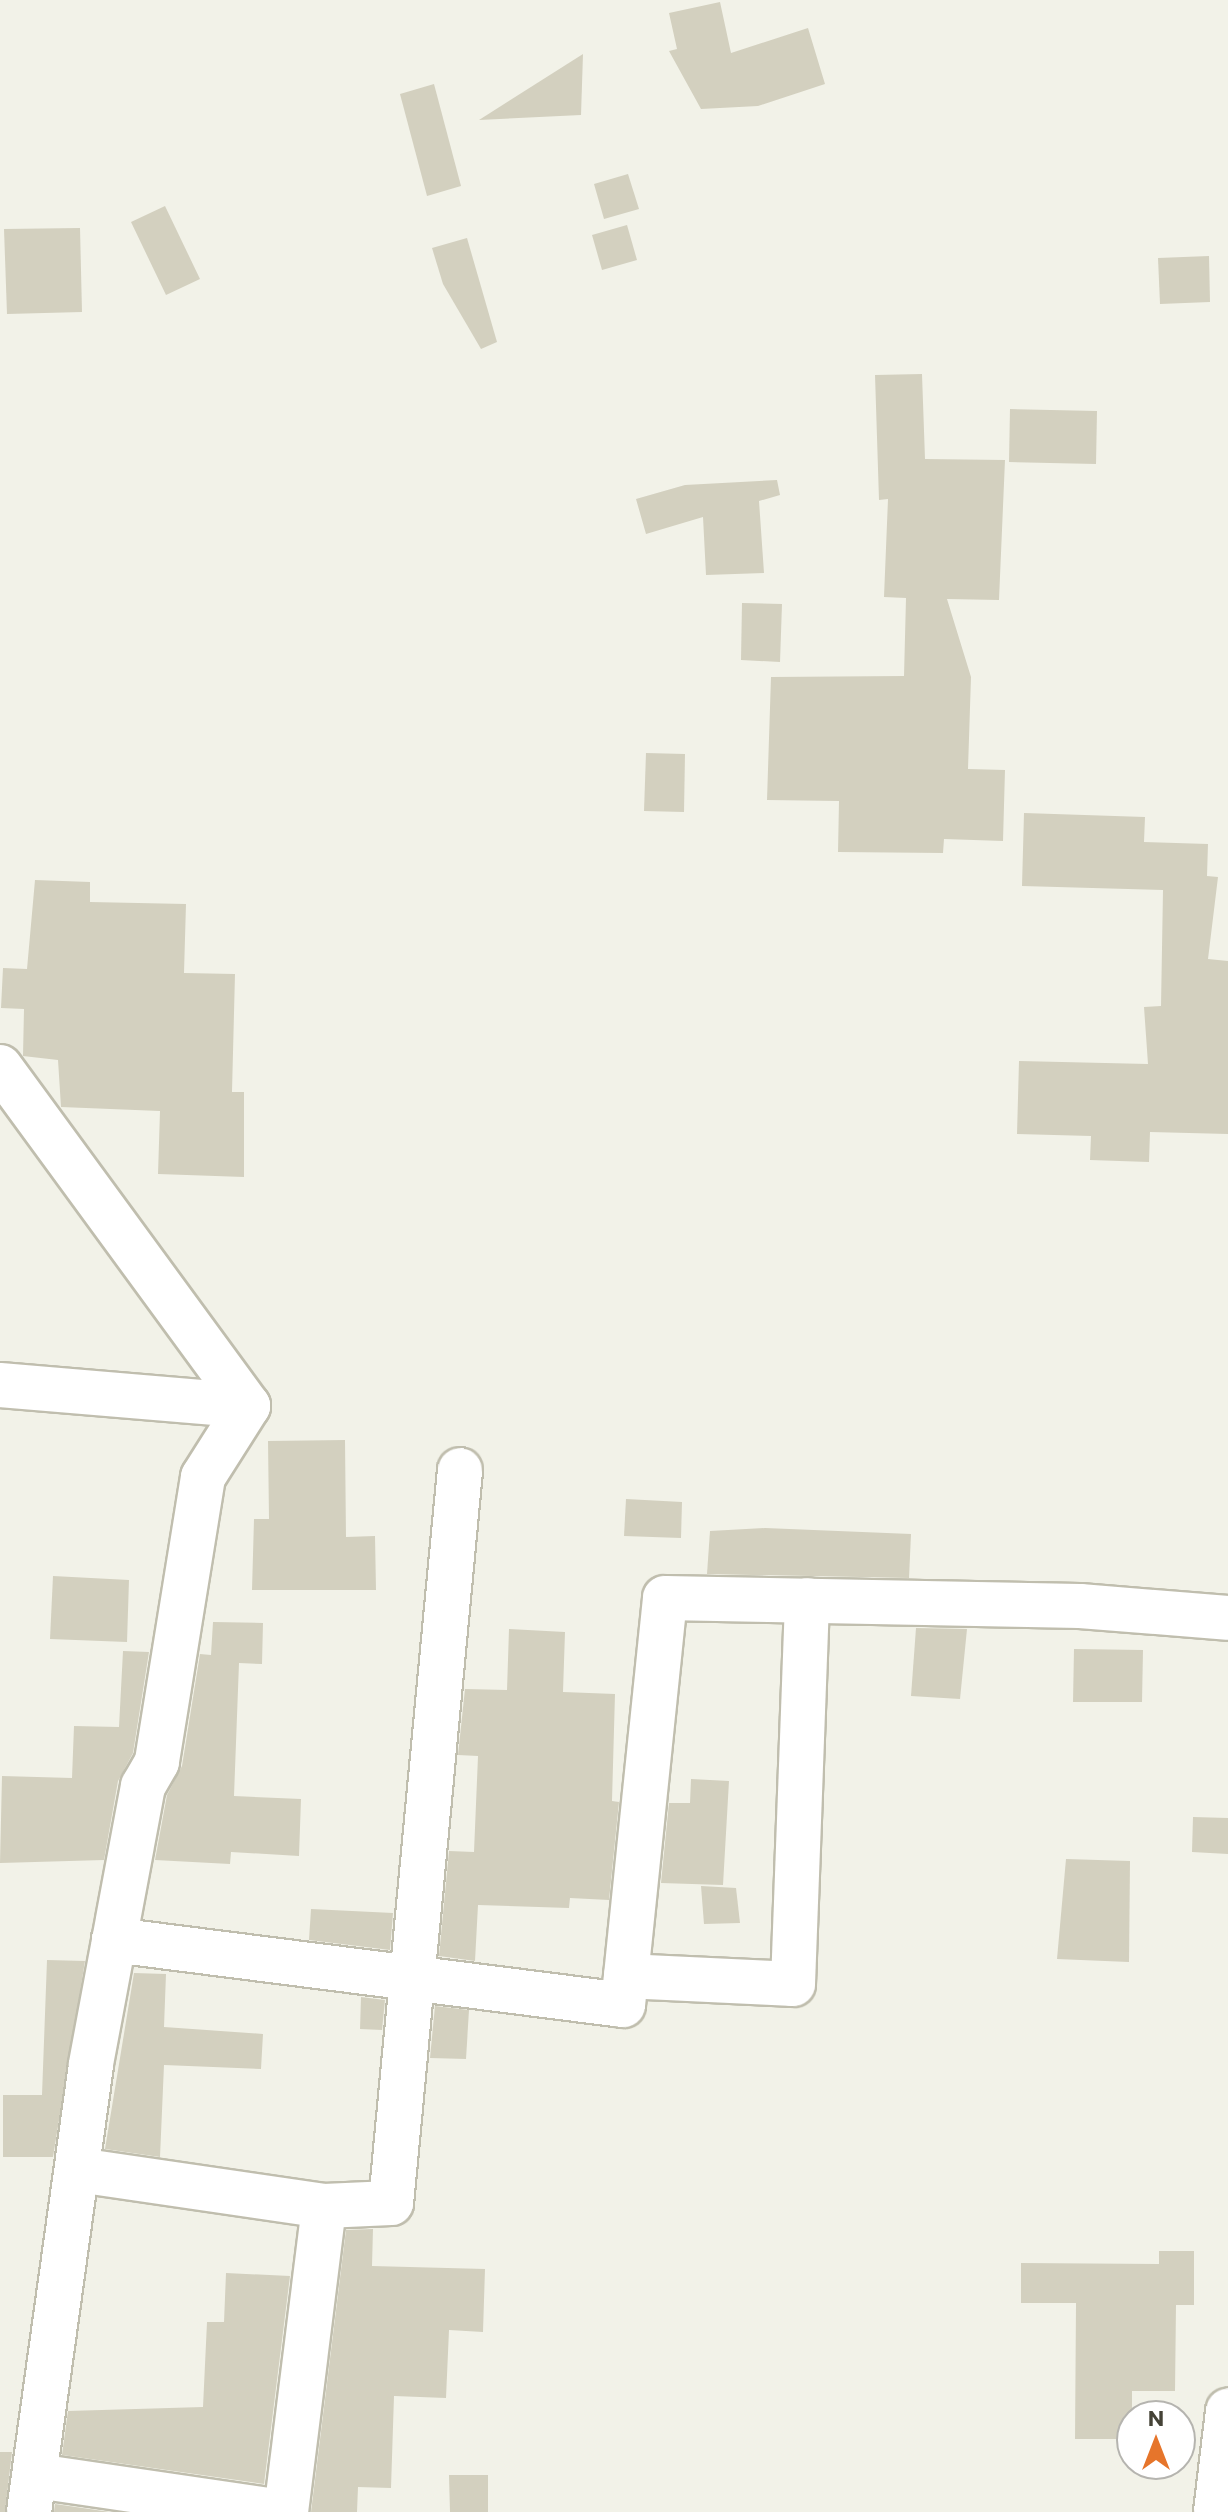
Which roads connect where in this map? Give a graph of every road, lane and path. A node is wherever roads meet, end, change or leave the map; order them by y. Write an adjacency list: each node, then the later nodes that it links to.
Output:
1 (0, 1067): 3 (street)
2 (0, 1385): 3 (street)
3 (248, 1406): 7 (street)
4 (460, 1470): 9 (street)
5 (807, 1600): 6 (street); 8 (street); 8 (street)
6 (1228, 1618)
7 (114, 1940): 9 (street); 10 (street)
8 (626, 1976): 9 (street)
9 (415, 1979): 11 (street)
10 (78, 2170): 11 (street); 13 (street)
11 (324, 2206): 14 (street)
12 (1228, 2411): 15 (street)
13 (32, 2494): 14 (street)
14 (285, 2512)
15 (1216, 2512)

